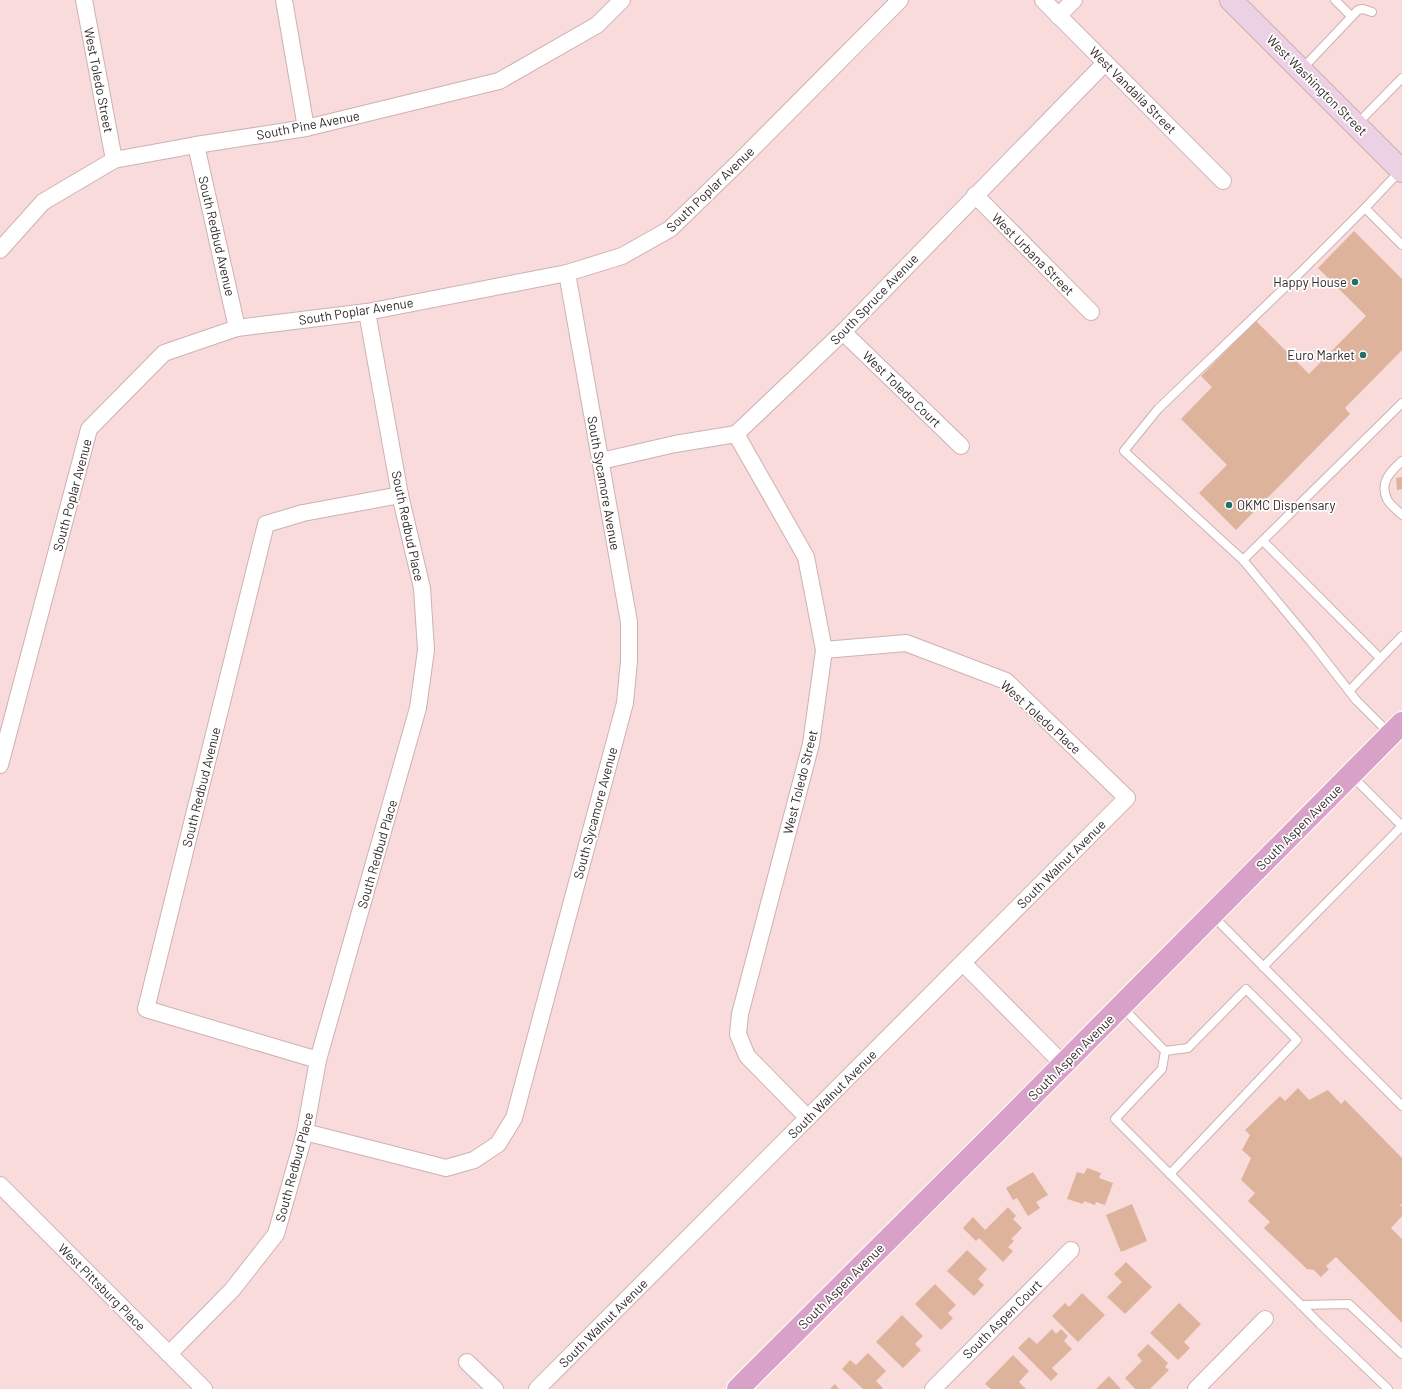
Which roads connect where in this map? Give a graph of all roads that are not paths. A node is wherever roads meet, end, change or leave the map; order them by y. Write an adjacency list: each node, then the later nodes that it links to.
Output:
1 (84, 0): 18 (street, West Toledo Street)
2 (284, 0): 16 (street)
3 (622, 0): 16 (street, South Pine Avenue)
4 (900, 0): 25 (street, South Poplar Avenue)
5 (1043, 0): 10 (street, West Vandalia Street)
6 (1074, 0): 10 (street)
7 (1231, 0): 13 (main road, West Washington Street)
8 (1335, 0): 11 (lane)
9 (1372, 12): 11 (lane)
10 (1058, 16): 12 (street, West Vandalia Street)
11 (1351, 16): 13 (lane)
12 (1105, 63): 20 (street, West Vandalia Street); 21 (street, South Spruce Avenue)
13 (1302, 69): 15 (main road, West Washington Street)
14 (1402, 78): 15 (lane)
15 (1356, 124): 19 (main road, West Washington Street)
16 (306, 128): 17 (street, South Pine Avenue)
17 (196, 145): 18 (street, South Pine Avenue); 28 (street, South Redbud Avenue)
18 (114, 160): 24 (street, South Pine Avenue)
19 (1402, 170): 22 (lane)
20 (1223, 181)
21 (975, 195): 27 (street, West Urbana Street); 29 (street, South Spruce Avenue)
22 (1365, 208): 23 (lane); 38 (lane)
23 (1402, 245)
24 (0, 250)
25 (567, 273): 26 (street, South Poplar Avenue); 33 (street, South Sycamore Avenue)
26 (367, 312): 28 (street, South Poplar Avenue); 35 (street, South Redbud Place)
27 (1090, 312)
28 (237, 328): 44 (street, South Poplar Avenue)
29 (843, 332): 31 (street, South Spruce Avenue); 32 (street, West Toledo Court)
30 (1402, 403): 37 (lane)
31 (736, 434): 33 (street); 40 (street, West Toledo Street)
32 (961, 446)
33 (601, 461): 59 (street, South Sycamore Avenue)
34 (1402, 461): 36 (lane)
35 (400, 495): 53 (street, South Redbud Place); 53 (street, South Redbud Avenue)
36 (1402, 515)
37 (1263, 541): 38 (lane); 41 (lane)
38 (1243, 560): 42 (lane)
39 (1402, 636): 41 (lane)
40 (824, 650): 46 (street, West Toledo Place); 58 (street, West Toledo Street)
41 (1380, 658): 42 (lane)
42 (1349, 691): 43 (lane)
43 (1396, 729): 45 (main road, South Aspen Avenue)
44 (0, 765)
45 (1351, 774): 47 (lane); 48 (main road, South Aspen Avenue)
46 (1127, 798): 49 (street, South Walnut Avenue)
47 (1402, 826): 50 (lane)
48 (1211, 915): 50 (lane); 51 (main road, South Aspen Avenue)
49 (963, 963): 54 (street); 58 (street, South Walnut Avenue)
50 (1263, 967): 56 (lane)
51 (1121, 1006): 52 (lane); 54 (main road, South Aspen Avenue)
52 (1165, 1051): 60 (lane); 60 (lane)
53 (318, 1060): 59 (street, South Redbud Place)
54 (1063, 1064): 68 (main road, South Aspen Avenue)
55 (1402, 1093): 56 (lane)
56 (1396, 1099): 57 (lane)
57 (1402, 1106)
58 (808, 1118): 71 (street, South Walnut Avenue)
59 (305, 1132): 65 (street, South Redbud Place)
60 (1170, 1174): 63 (lane)
61 (0, 1185): 65 (street, West Pittsburg Place)
62 (1070, 1250): 72 (street, South Aspen Court)
63 (1301, 1305): 66 (lane); 74 (lane)
64 (1265, 1319): 73 (street)
65 (169, 1354): 69 (street, West Pittsburg Place)
66 (1402, 1354)
67 (467, 1362): 70 (street)
68 (740, 1388)
69 (204, 1389)
70 (495, 1389)
71 (537, 1389)
72 (933, 1389)
73 (1196, 1389)
74 (1388, 1389)

